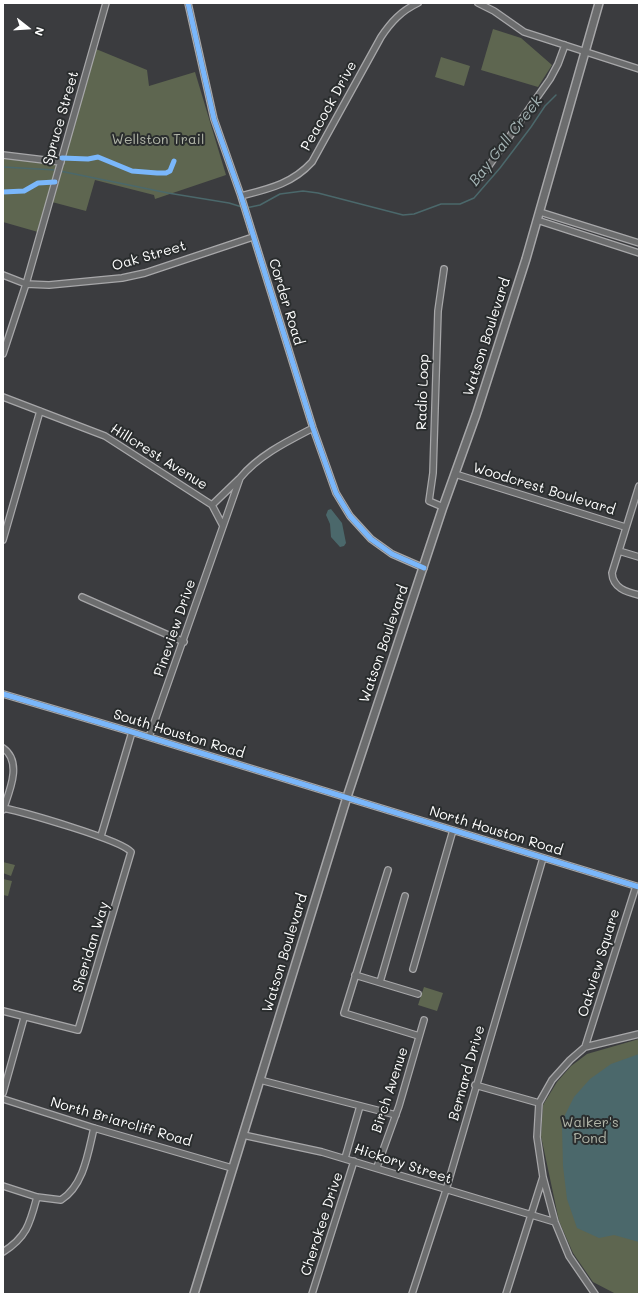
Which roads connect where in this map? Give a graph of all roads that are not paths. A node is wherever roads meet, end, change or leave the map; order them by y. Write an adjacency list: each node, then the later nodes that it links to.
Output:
1 (106, 3): 10 (street, Spruce Street)
2 (188, 3): 12 (street, Corder Road)
3 (418, 3): 12 (street, Peacock Drive)
4 (478, 3): 6 (street)
5 (600, 3): 7 (main road, Watson Boulevard)
6 (565, 45): 7 (street); 11 (street)
7 (586, 51): 8 (street); 13 (main road, Watson Boulevard)
8 (639, 68)
9 (3, 155): 10 (street)
10 (60, 163): 20 (street, Spruce Street)
11 (482, 177)
12 (241, 196): 15 (street, Corder Road)
13 (540, 212): 14 (main road, Watson Boulevard); 16 (street)
14 (537, 220): 17 (street); 25 (main road, Watson Boulevard)
15 (253, 237): 20 (street, Oak Street); 24 (street, Corder Road)
16 (639, 243)
17 (639, 252)
18 (444, 269): 29 (street, Radio Loop)
19 (3, 275): 20 (street, Oak Street)
20 (26, 284): 21 (street, Spruce Street)
21 (3, 354)
22 (3, 397): 23 (street, Hillcrest Avenue)
23 (40, 411): 28 (street, Hillcrest Avenue); 32 (street)
24 (313, 428): 26 (street); 35 (street, Corder Road)
25 (455, 474): 29 (main road, Watson Boulevard); 31 (street, Woodcrest Boulevard)
26 (240, 478): 28 (street); 30 (street, Pineview Drive)
27 (639, 486): 31 (street)
28 (212, 505): 30 (street, Hillcrest Avenue)
29 (443, 507): 35 (main road, Watson Boulevard)
30 (224, 526): 38 (street, Pineview Drive)
31 (625, 527): 33 (street)
32 (3, 540)
33 (619, 551): 34 (street); 36 (street)
34 (639, 557)
35 (424, 568): 43 (main road, Watson Boulevard)
36 (639, 595)
37 (82, 597): 38 (street)
38 (184, 642): 41 (street, Pineview Drive)
39 (3, 694): 40 (street, South Houston Road)
40 (132, 732): 41 (street, South Houston Road); 46 (street)
41 (149, 737): 43 (street, South Houston Road)
42 (3, 748): 44 (street)
43 (347, 797): 45 (street, North Houston Road); 61 (main road, Watson Boulevard)
44 (3, 809): 46 (street, Sheridan Way)
45 (452, 830): 47 (street, North Houston Road); 51 (street)
46 (101, 836): 56 (street, Sheridan Way)
47 (543, 858): 49 (street, North Houston Road); 62 (street, Bernard Drive)
48 (388, 870): 52 (street)
49 (637, 886): 60 (street, Oakview Square)
50 (405, 896): 53 (street)
51 (413, 969)
52 (355, 975): 53 (street); 59 (street)
53 (380, 982): 54 (street)
54 (418, 994)
55 (3, 1011): 56 (street)
56 (24, 1018): 63 (street)
57 (424, 1020): 59 (street, Birch Avenue)
58 (639, 1034): 60 (street)
59 (420, 1036): 67 (street, Birch Avenue)
60 (585, 1047): 65 (street)
61 (260, 1080): 66 (street); 69 (main road, Watson Boulevard)
62 (475, 1085): 65 (street); 76 (street, Bernard Drive)
63 (3, 1093)
64 (3, 1099): 68 (street, North Briarcliff Road)
65 (538, 1103): 74 (street)
66 (360, 1106): 67 (street); 70 (street)
67 (396, 1115): 73 (street, Birch Avenue)
68 (94, 1128): 72 (street, North Briarcliff Road); 77 (street)
69 (242, 1135): 70 (street, Hickory Street); 72 (main road, Watson Boulevard)
70 (345, 1158): 71 (street, Hickory Street)
71 (354, 1161): 73 (street, Hickory Street); 82 (street, Cherokee Drive)
72 (232, 1168): 81 (main road, Watson Boulevard)
73 (377, 1168): 76 (street, Hickory Street)
74 (543, 1177): 78 (street); 79 (street)
75 (3, 1186): 77 (street)
76 (446, 1190): 78 (street, Hickory Street); 83 (street, Bernard Drive)
77 (37, 1197): 80 (street)
78 (531, 1215): 79 (street, Hickory Street); 84 (street)
79 (555, 1222): 85 (street)
80 (3, 1252)
81 (194, 1294)
82 (312, 1294)
83 (412, 1294)
84 (506, 1294)
85 (595, 1294)

